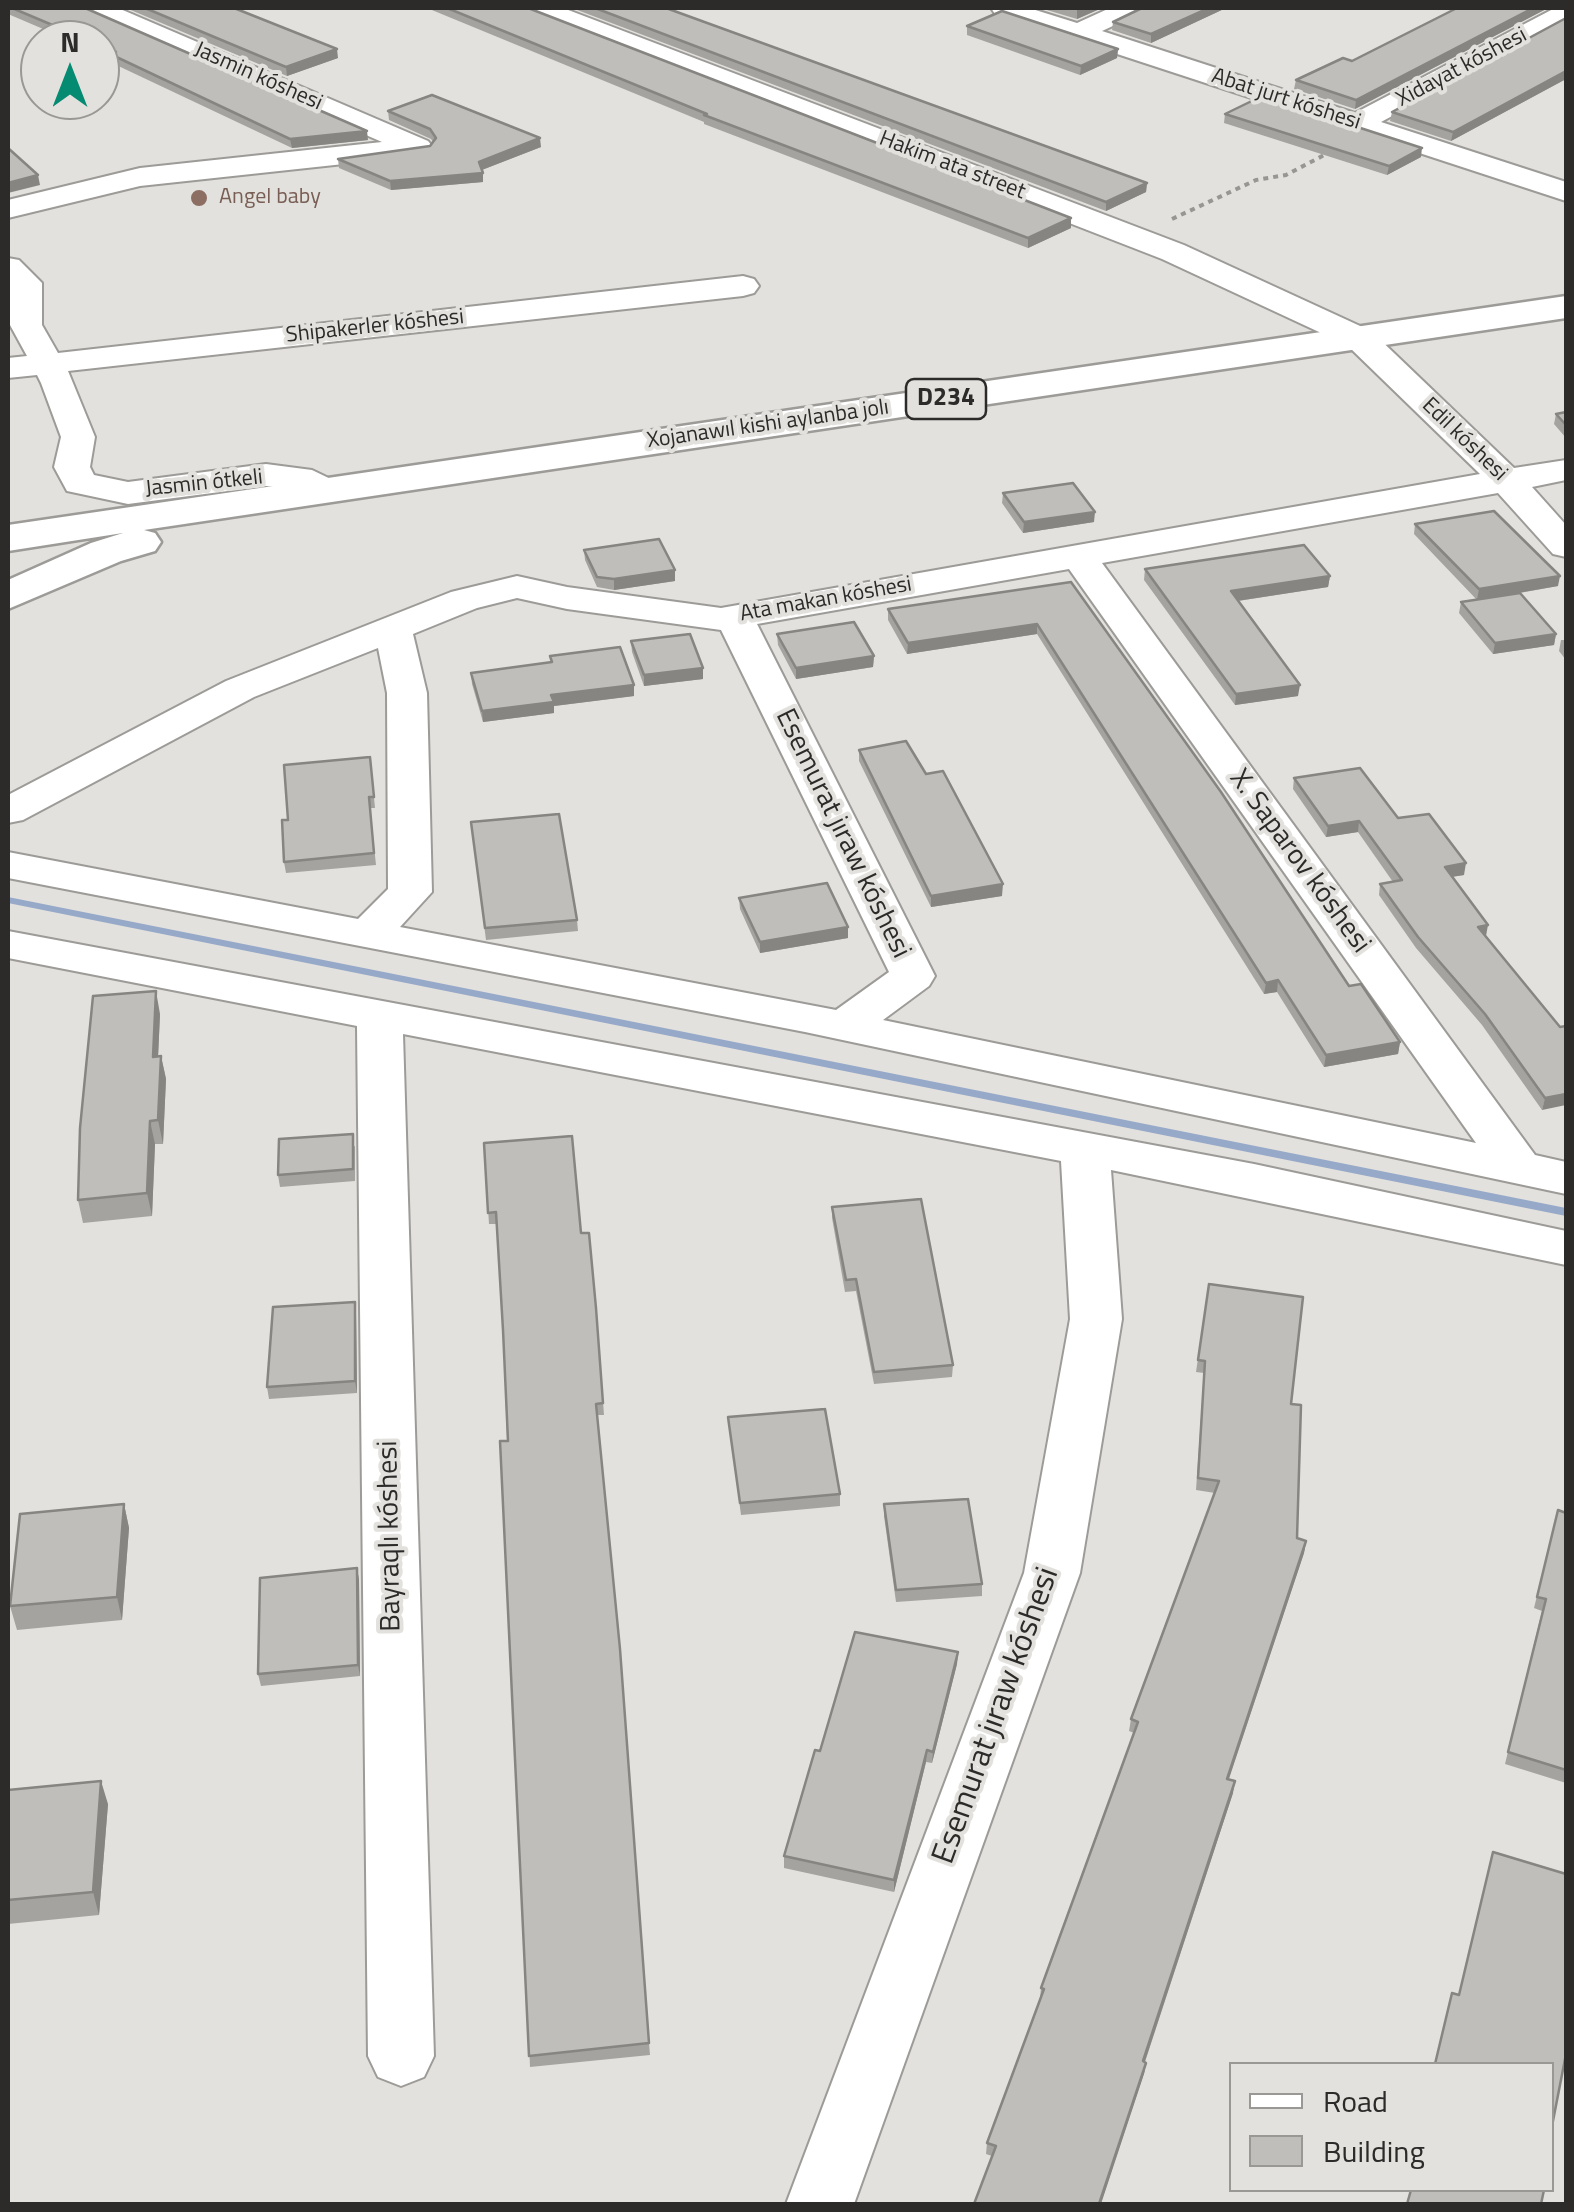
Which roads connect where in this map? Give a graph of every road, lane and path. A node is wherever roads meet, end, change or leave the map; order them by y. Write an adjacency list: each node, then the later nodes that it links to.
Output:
1 (97, 8): 9 (street, Jasmin kóshesi)
2 (540, 8): 10 (street, Hakim ata street)
3 (1004, 8): 6 (street, Abat jurt kóshesi)
4 (1130, 8): 6 (street)
5 (1566, 12): 7 (street, Xidayat kóshesi)
6 (1079, 32): 7 (street, Abat jurt kóshesi)
7 (1366, 126): 8 (street, Abat jurt kóshesi); 10 (path)
8 (1566, 192)
9 (8, 209)
10 (1134, 236): 14 (street, Hakim ata street)
11 (8, 267): 15 (street, Jasmin ótkeli)
12 (743, 286): 15 (street, Shipakerler kóshesi)
13 (1566, 308): 14 (main road, Xojanawıl kishi aylanba jolı / D234)
14 (1358, 338): 18 (street, Edil kóshesi); 19 (main road, Xojanawıl kishi aylanba jolı / D234)
15 (45, 364): 16 (street, Shipakerler kóshesi); 19 (street, Jasmin ótkeli)
16 (8, 368)
17 (1566, 470): 18 (street, Ata makan kóshesi)
18 (1509, 483): 21 (street, Edil kóshesi); 22 (street, Ata makan kóshesi)
19 (326, 490): 20 (main road, Xojanawıl kishi aylanba jolı / D234); 23 (main road, Xojanawıl kishi aylanba jolı / D234)
20 (8, 538)
21 (1566, 546)
22 (1078, 555): 24 (street, Ata makan kóshesi); 33 (street, X. Saparov kóshesi)
23 (8, 596)
24 (734, 617): 25 (street, Ata makan kóshesi); 31 (street, Esemurat jıraw kóshesi)
25 (393, 628): 26 (street, Ata makan kóshesi); 28 (street)
26 (8, 811)
27 (8, 865): 28 (street)
28 (367, 934): 31 (street)
29 (8, 945): 30 (street)
30 (380, 1017): 32 (street); 36 (street, Bayraqlı kóshesi)
31 (844, 1026): 33 (street)
32 (1085, 1151): 35 (street); 37 (street, Esemurat jıraw kóshesi)
33 (1520, 1168): 34 (street)
34 (1566, 1178)
35 (1566, 1248)
36 (401, 2056)
37 (820, 2204)

